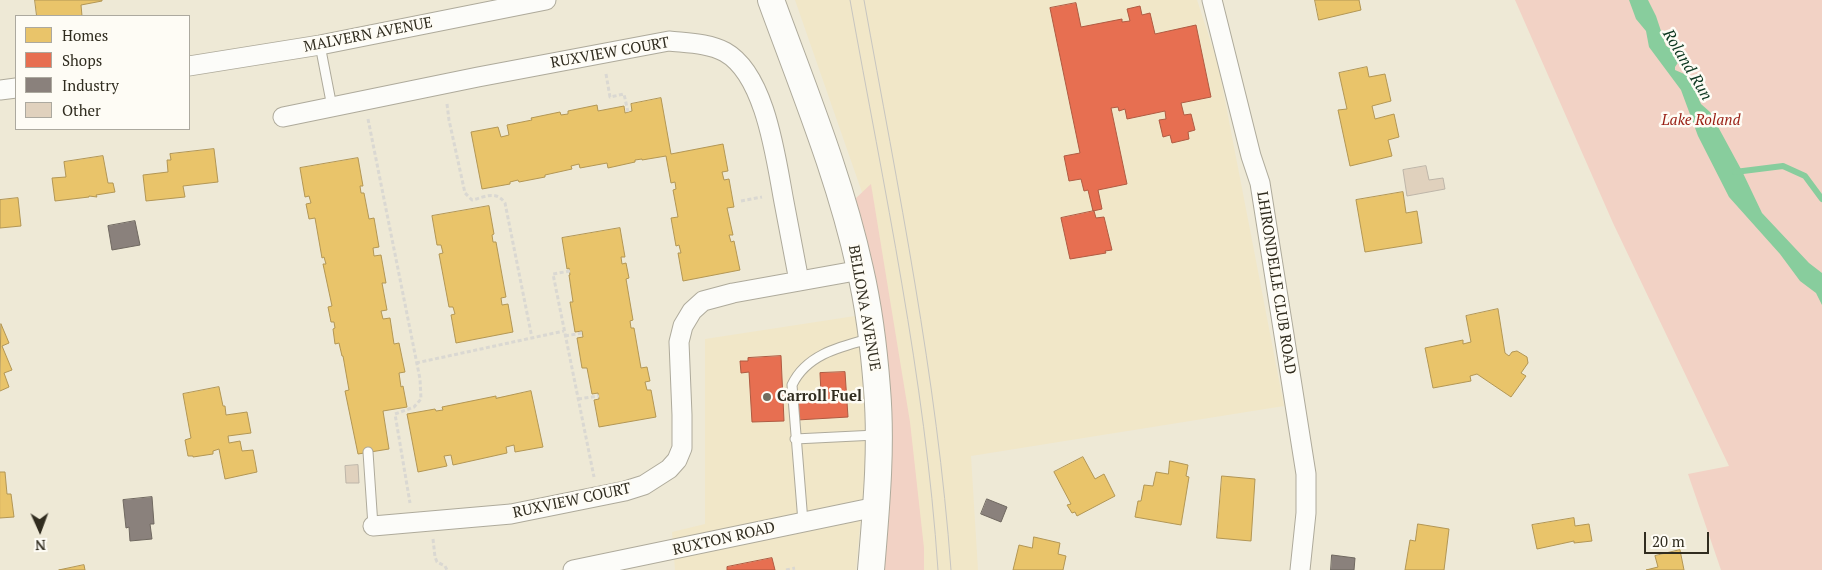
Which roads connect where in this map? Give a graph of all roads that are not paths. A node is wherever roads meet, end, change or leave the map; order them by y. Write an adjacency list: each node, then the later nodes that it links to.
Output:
1 (546, 0): 4 (street, MALVERN AVENUE)
2 (771, 0): 10 (main road, BELLONA AVENUE)
3 (1212, 0): 21 (street, LHIRONDELLE CLUB ROAD)
4 (320, 45): 5 (street, MALVERN AVENUE); 8 (lane)
5 (190, 66)
6 (15, 88): 7 (street)
7 (0, 90)
8 (332, 107): 9 (street, RUXVIEW COURT); 11 (street, RUXVIEW COURT)
9 (283, 117)
10 (860, 270): 11 (street, RUXVIEW COURT); 12 (main road, BELLONA AVENUE)
11 (799, 281): 18 (street, RUXVIEW COURT)
12 (872, 339): 13 (main road, BELLONA AVENUE); 14 (lane)
13 (879, 434): 14 (lane); 16 (main road, BELLONA AVENUE)
14 (795, 439): 17 (lane)
15 (368, 452): 18 (lane)
16 (876, 508): 17 (street, RUXTON ROAD); 20 (main road, BELLONA AVENUE)
17 (803, 522): 19 (street, RUXTON ROAD)
18 (373, 526)
19 (573, 570)
20 (871, 570)
21 (1300, 570)

